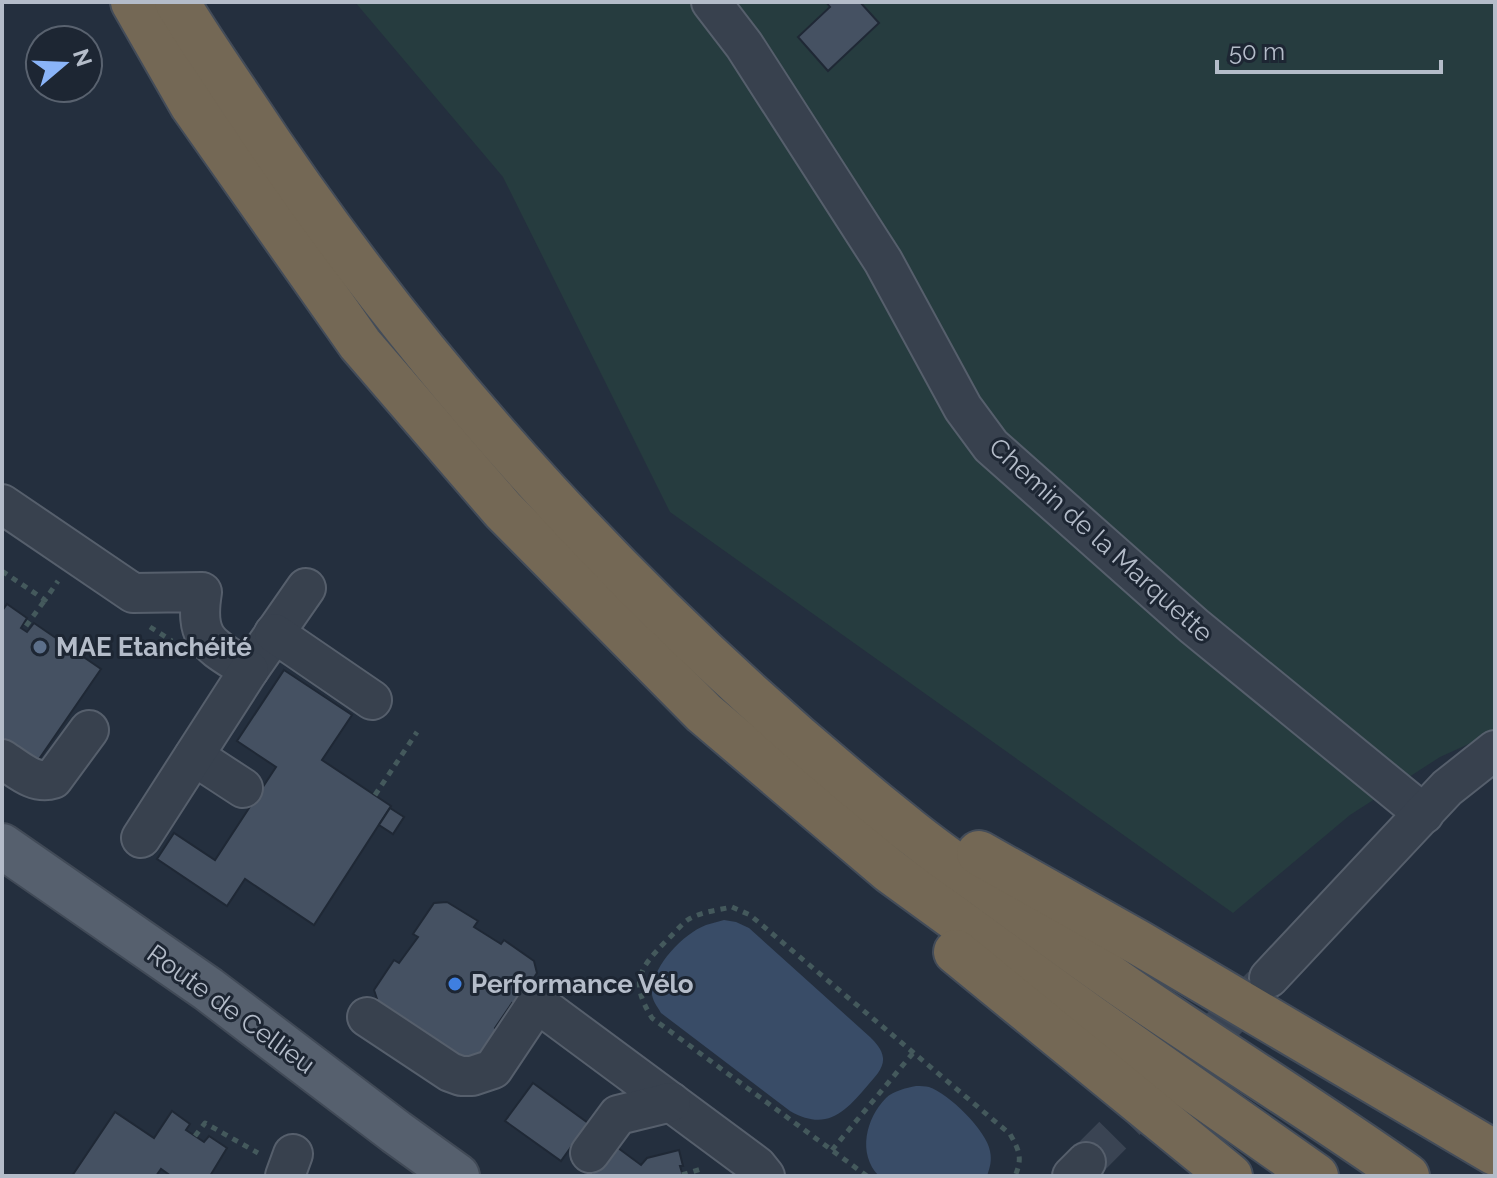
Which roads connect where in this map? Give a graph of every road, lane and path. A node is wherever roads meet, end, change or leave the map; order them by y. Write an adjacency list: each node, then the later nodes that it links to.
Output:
1 (133, 2): 24 (highway)
2 (177, 2): 21 (highway)
3 (711, 2): 20 (street, Chemin de la Marquette)
4 (5, 513): 11 (street)
5 (2, 571): 8 (path)
6 (61, 577): 8 (path)
7 (306, 588): 10 (street)
8 (45, 600): 9 (path)
9 (26, 626)
10 (274, 633): 11 (street); 12 (street)
11 (249, 670): 16 (street)
12 (372, 700)
13 (89, 730): 17 (street)
14 (417, 732): 19 (path)
15 (1495, 750): 20 (street)
16 (194, 756): 18 (street); 22 (street)
17 (2, 759)
18 (243, 788)
19 (375, 795)
20 (1424, 814): 25 (street)
21 (907, 829): 32 (highway); 42 (highway)
22 (141, 838)
23 (2, 846): 36 (main road, Route de Cellieu)
24 (890, 871): 40 (highway); 41 (highway)
25 (1269, 978)
26 (367, 1017): 28 (street)
27 (913, 1053): 30 (path); 30 (path); 39 (path)
28 (671, 1102): 31 (street); 37 (street)
29 (195, 1136): 33 (path)
30 (832, 1150): 38 (path)
31 (590, 1153)
32 (1495, 1153)
33 (288, 1166)
34 (701, 1169): 35 (path)
35 (682, 1175)
36 (457, 1176)
37 (765, 1176)
38 (867, 1176)
39 (1015, 1176)
40 (1230, 1176)
41 (1316, 1176)
42 (1407, 1176)

